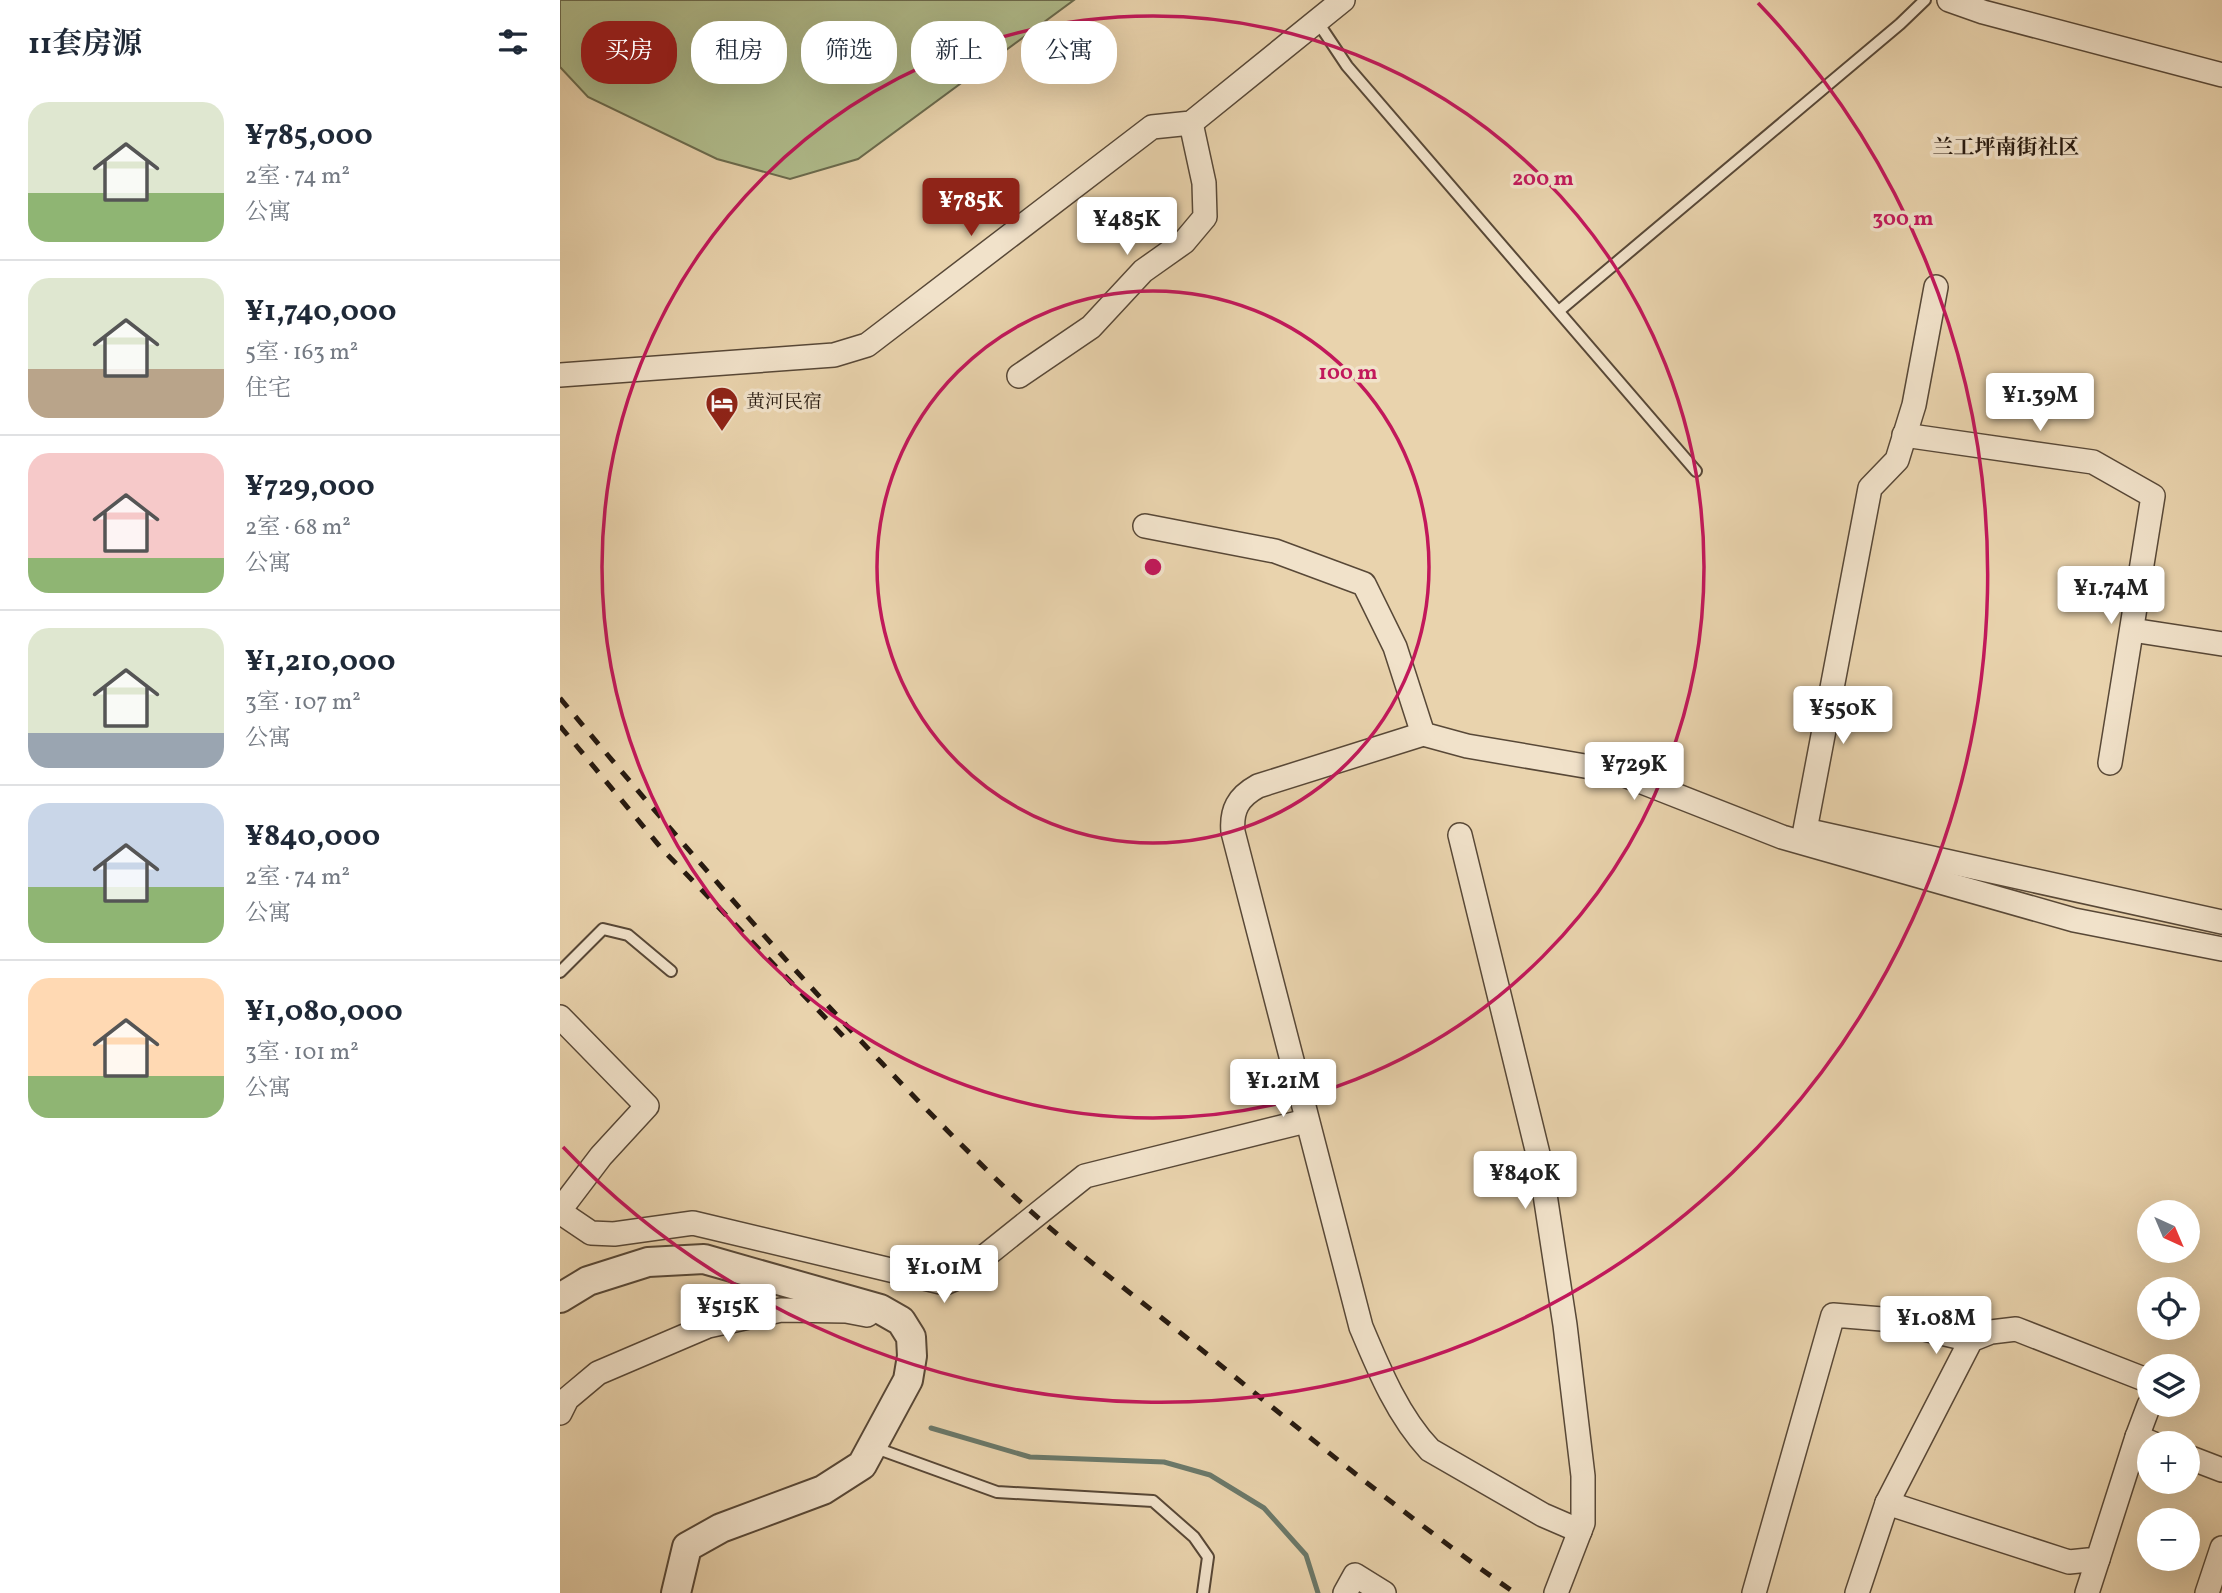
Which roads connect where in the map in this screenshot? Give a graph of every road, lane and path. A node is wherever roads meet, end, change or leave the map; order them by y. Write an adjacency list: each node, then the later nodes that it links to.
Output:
1 (1343, 0): 4 (street)
2 (1925, 0): 8 (lane)
3 (1949, 0): 5 (street)
4 (1317, 21): 6 (street); 8 (lane)
5 (2222, 75)
6 (1191, 123): 9 (street); 10 (street)
7 (1936, 288): 11 (street)
8 (1560, 310): 12 (lane)
9 (560, 375)
10 (1019, 376)
11 (1904, 435): 14 (street); 19 (street)
12 (1696, 471)
13 (1144, 526): 16 (street)
14 (2132, 630): 15 (street); 17 (street)
15 (2222, 644)
16 (1423, 734): 20 (street); 24 (street)
17 (2110, 763)
18 (1460, 835): 36 (street)
19 (2222, 922)
20 (2222, 949)
21 (671, 971): 22 (lane)
22 (560, 972)
23 (560, 1017): 25 (street)
24 (1306, 1121): 25 (street); 36 (street)
25 (560, 1211)
26 (560, 1298): 27 (street)
27 (901, 1321): 30 (street); 31 (street)
28 (1971, 1340): 29 (street); 35 (street); 44 (street)
29 (2137, 1376)
30 (560, 1413)
31 (873, 1447): 39 (street); 40 (lane)
32 (2200, 1462): 34 (street)
33 (2137, 1463): 38 (street)
34 (2222, 1470)
35 (1887, 1503): 38 (street); 45 (street)
36 (1580, 1531): 43 (street)
37 (2222, 1548): 47 (street)
38 (2098, 1559): 46 (street)
39 (676, 1593)
40 (1203, 1593)
41 (1345, 1593): 42 (street)
42 (1384, 1593)
43 (1556, 1593)
44 (1754, 1593)
45 (1857, 1593)
46 (2087, 1593)
47 (2207, 1593)

